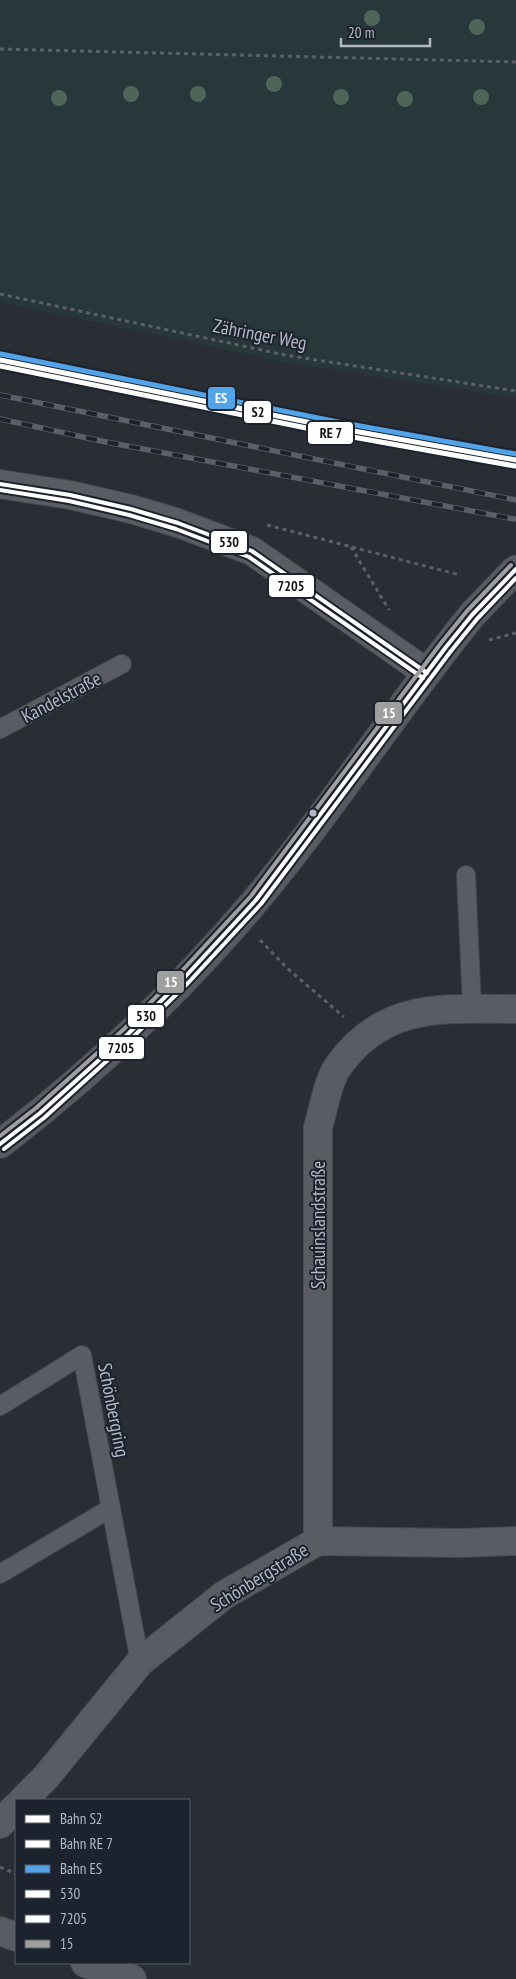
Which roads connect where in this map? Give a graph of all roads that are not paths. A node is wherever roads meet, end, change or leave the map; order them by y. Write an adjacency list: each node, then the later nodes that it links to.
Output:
1 (0, 484): 4 (street)
2 (516, 569): 4 (street, bridge)
3 (122, 664): 5 (lane, Kandelstraße)
4 (427, 673): 9 (street)
5 (0, 729)
6 (466, 875): 7 (lane)
7 (472, 1007): 8 (street, Schauinslandstraße); 12 (street, Schauinslandstraße)
8 (516, 1009)
9 (0, 1144)
10 (0, 1406): 11 (lane, Schönbergring)
11 (111, 1508): 14 (lane); 15 (lane, Schönbergring)
12 (318, 1541): 13 (street, Schönbergstraße); 15 (street, Schönbergstraße)
13 (516, 1541)
14 (0, 1574)
15 (140, 1662): 16 (street, Schönbergstraße)
16 (24, 1799)
17 (15, 1808): 18 (street)
18 (0, 1824)
19 (0, 1931): 20 (street)
20 (15, 1937)
21 (88, 1964): 22 (street)
22 (132, 1979)

